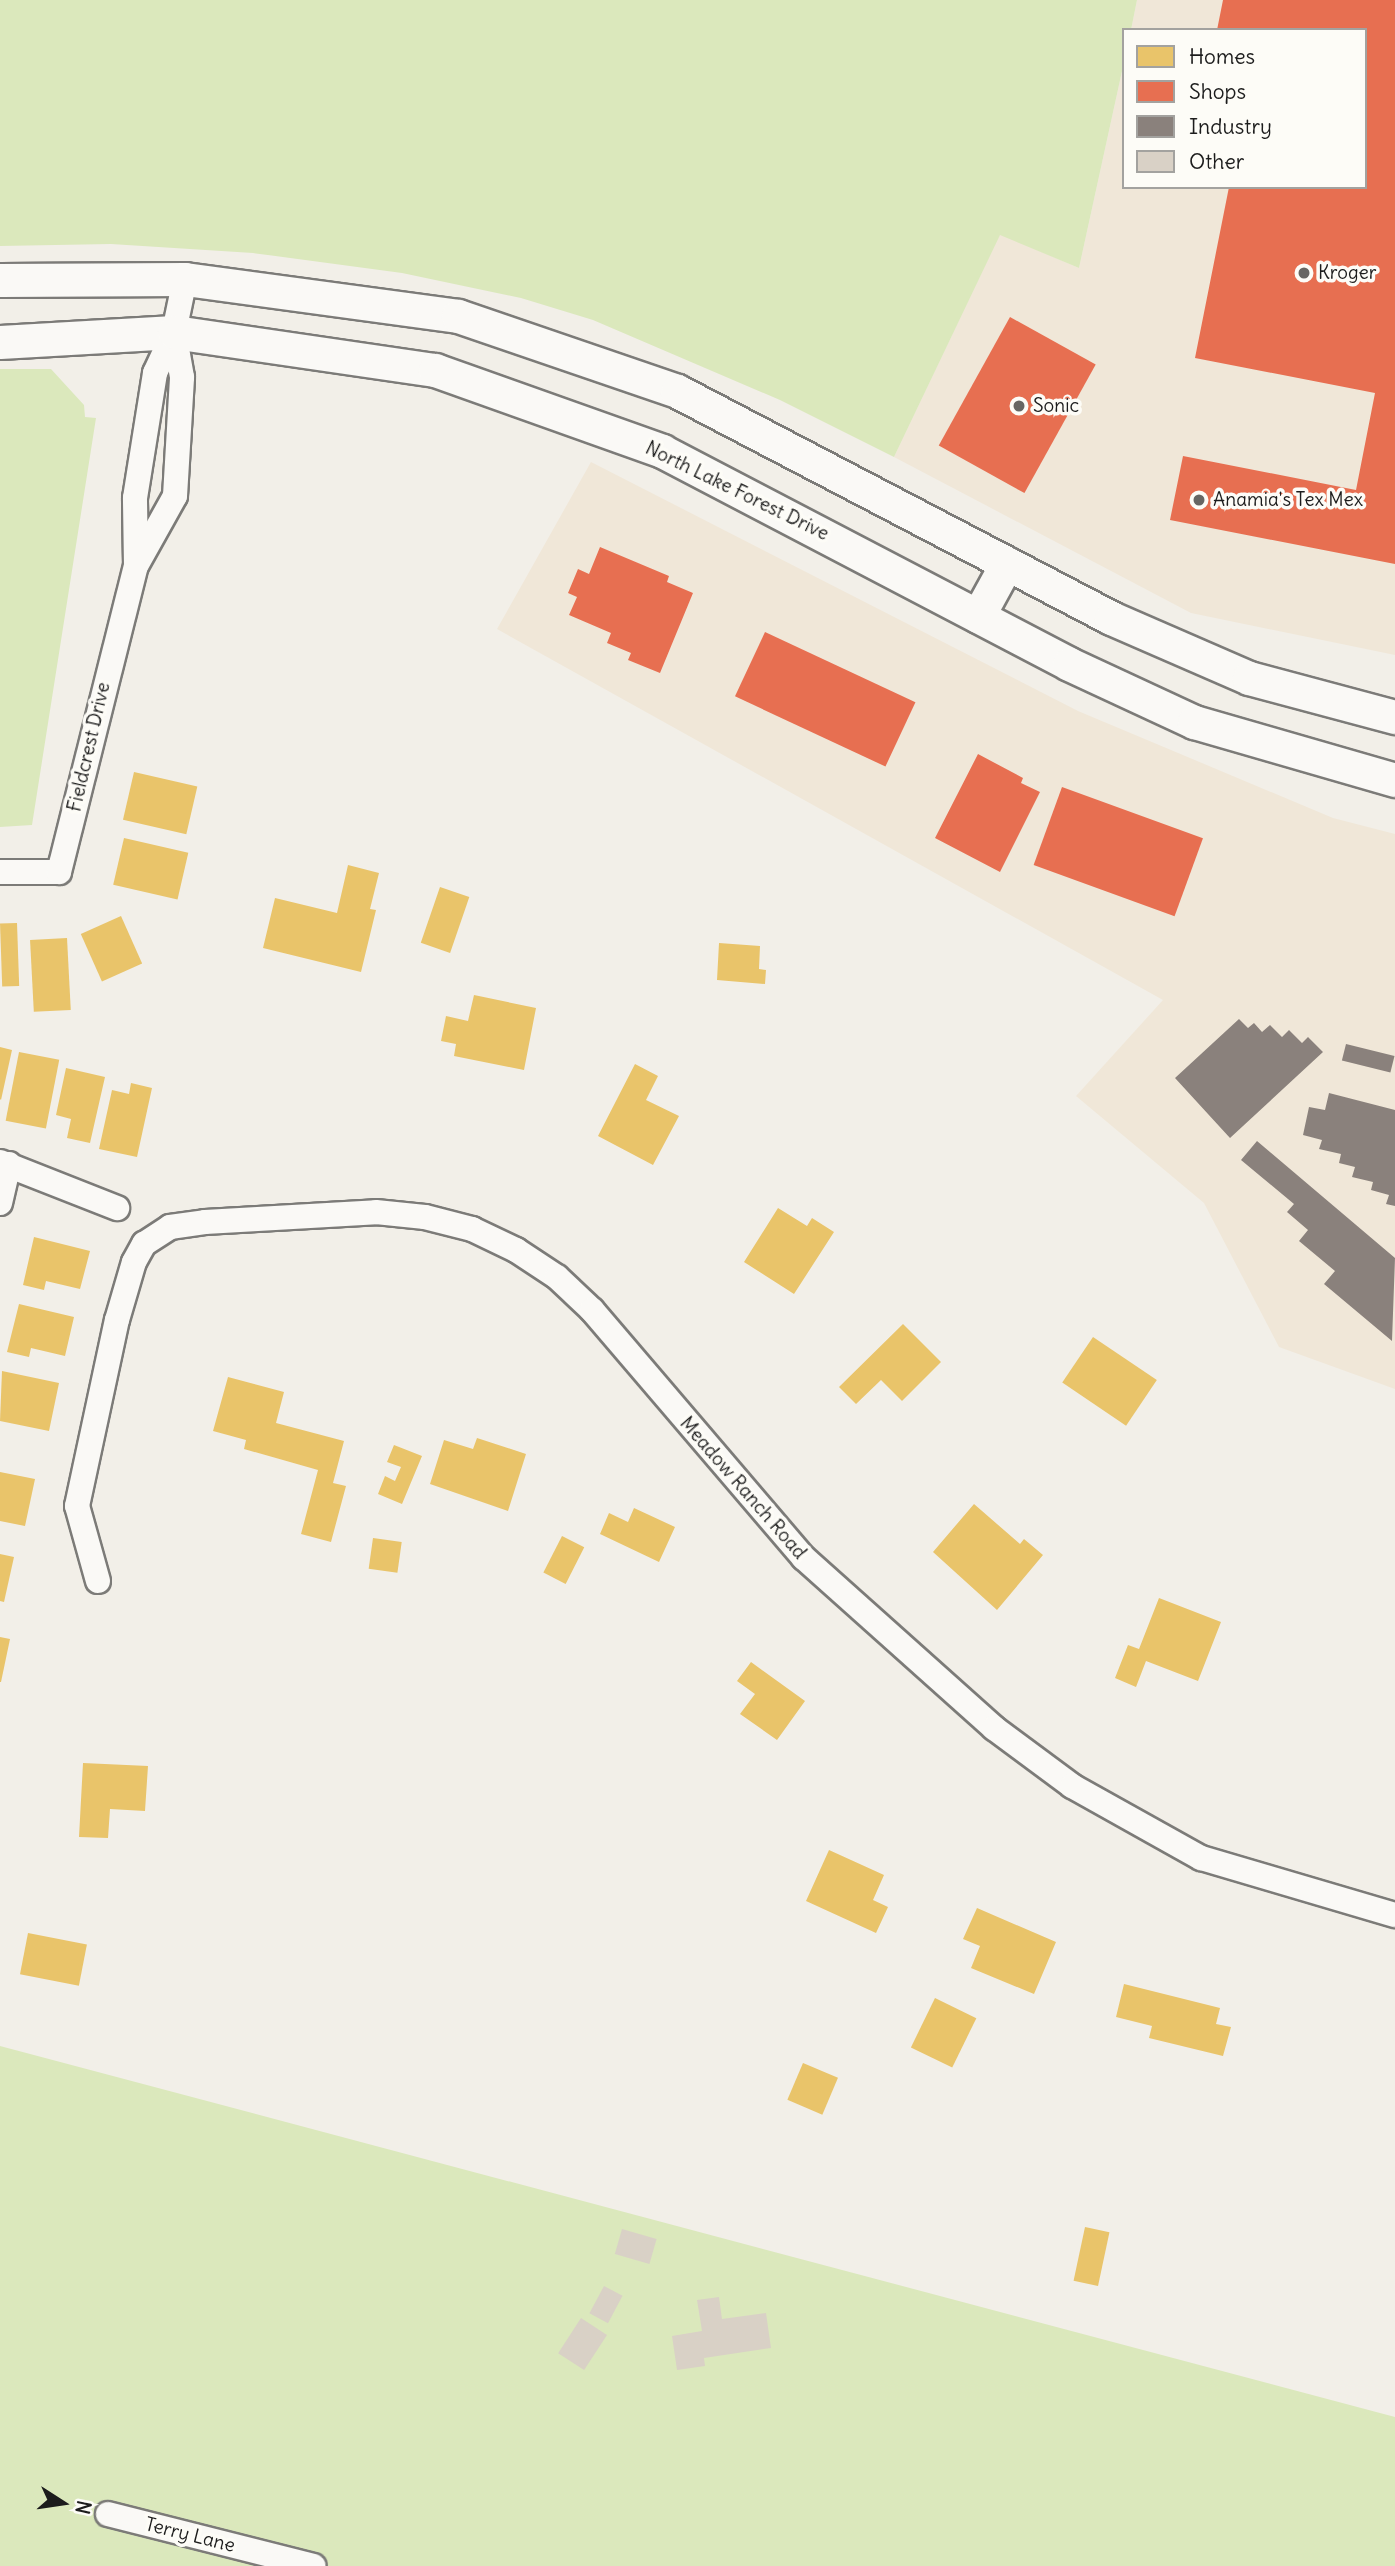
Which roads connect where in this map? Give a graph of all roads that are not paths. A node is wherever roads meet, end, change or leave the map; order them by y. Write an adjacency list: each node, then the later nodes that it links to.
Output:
1 (185, 279): 2 (main road); 3 (street, Fieldcrest Drive); 5 (main road)
2 (0, 280)
3 (174, 332): 4 (main road, North Lake Forest Drive); 6 (street, Fieldcrest Drive); 6 (street, Fieldcrest Drive); 7 (main road, North Lake Forest Drive)
4 (0, 342)
5 (1007, 563): 7 (main road); 8 (main road)
6 (136, 566): 10 (street, Fieldcrest Drive)
7 (978, 616): 9 (main road, North Lake Forest Drive)
8 (1395, 717)
9 (1395, 779)
10 (0, 872)
11 (5, 1163): 12 (street); 13 (street)
12 (0, 1203)
13 (117, 1208)
14 (98, 1581): 15 (street, Meadow Ranch Road)
15 (1395, 1915)
16 (108, 2514): 17 (street, Terry Lane)
17 (314, 2566)

